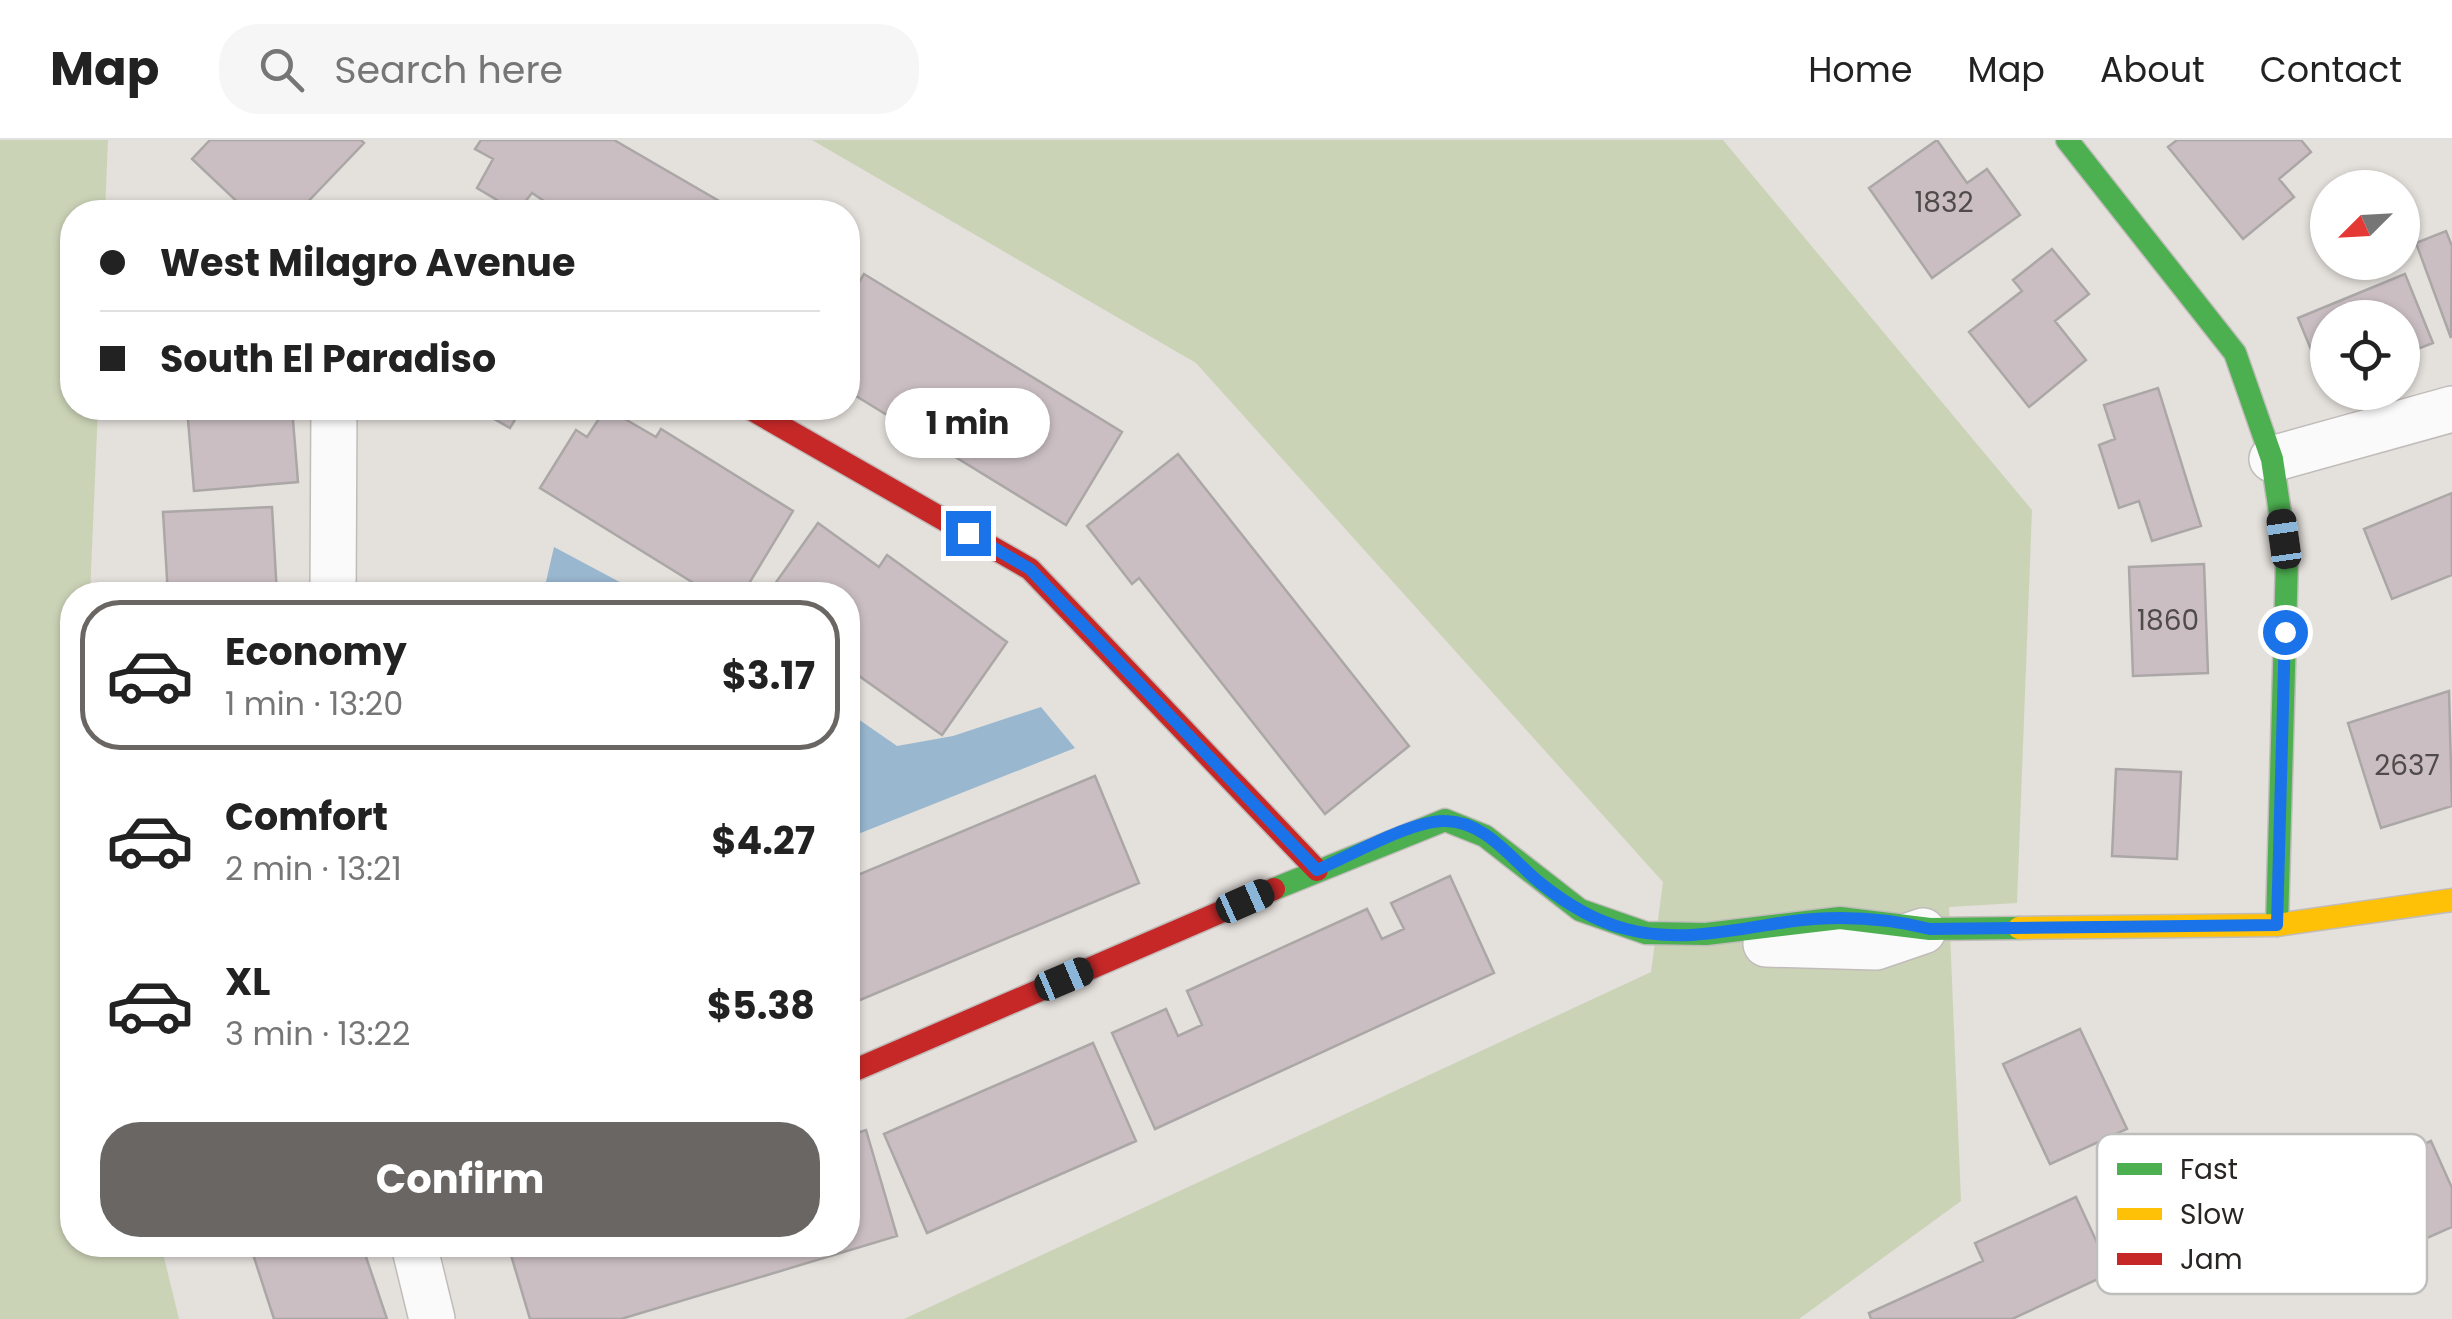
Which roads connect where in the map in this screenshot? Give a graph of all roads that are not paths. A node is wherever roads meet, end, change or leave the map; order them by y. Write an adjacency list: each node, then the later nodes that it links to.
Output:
1 (2067, 140): 5 (street)
2 (2452, 410): 5 (street)
3 (334, 420): 6 (street)
4 (770, 420): 7 (street)
5 (2272, 459): 9 (street)
6 (333, 582)
7 (1317, 870): 11 (street); 12 (street)
8 (2452, 900): 9 (street)
9 (2277, 925): 10 (street)
10 (1930, 929): 11 (street)
11 (1738, 933)
12 (860, 1068)
13 (417, 1257): 14 (street)
14 (432, 1319)

